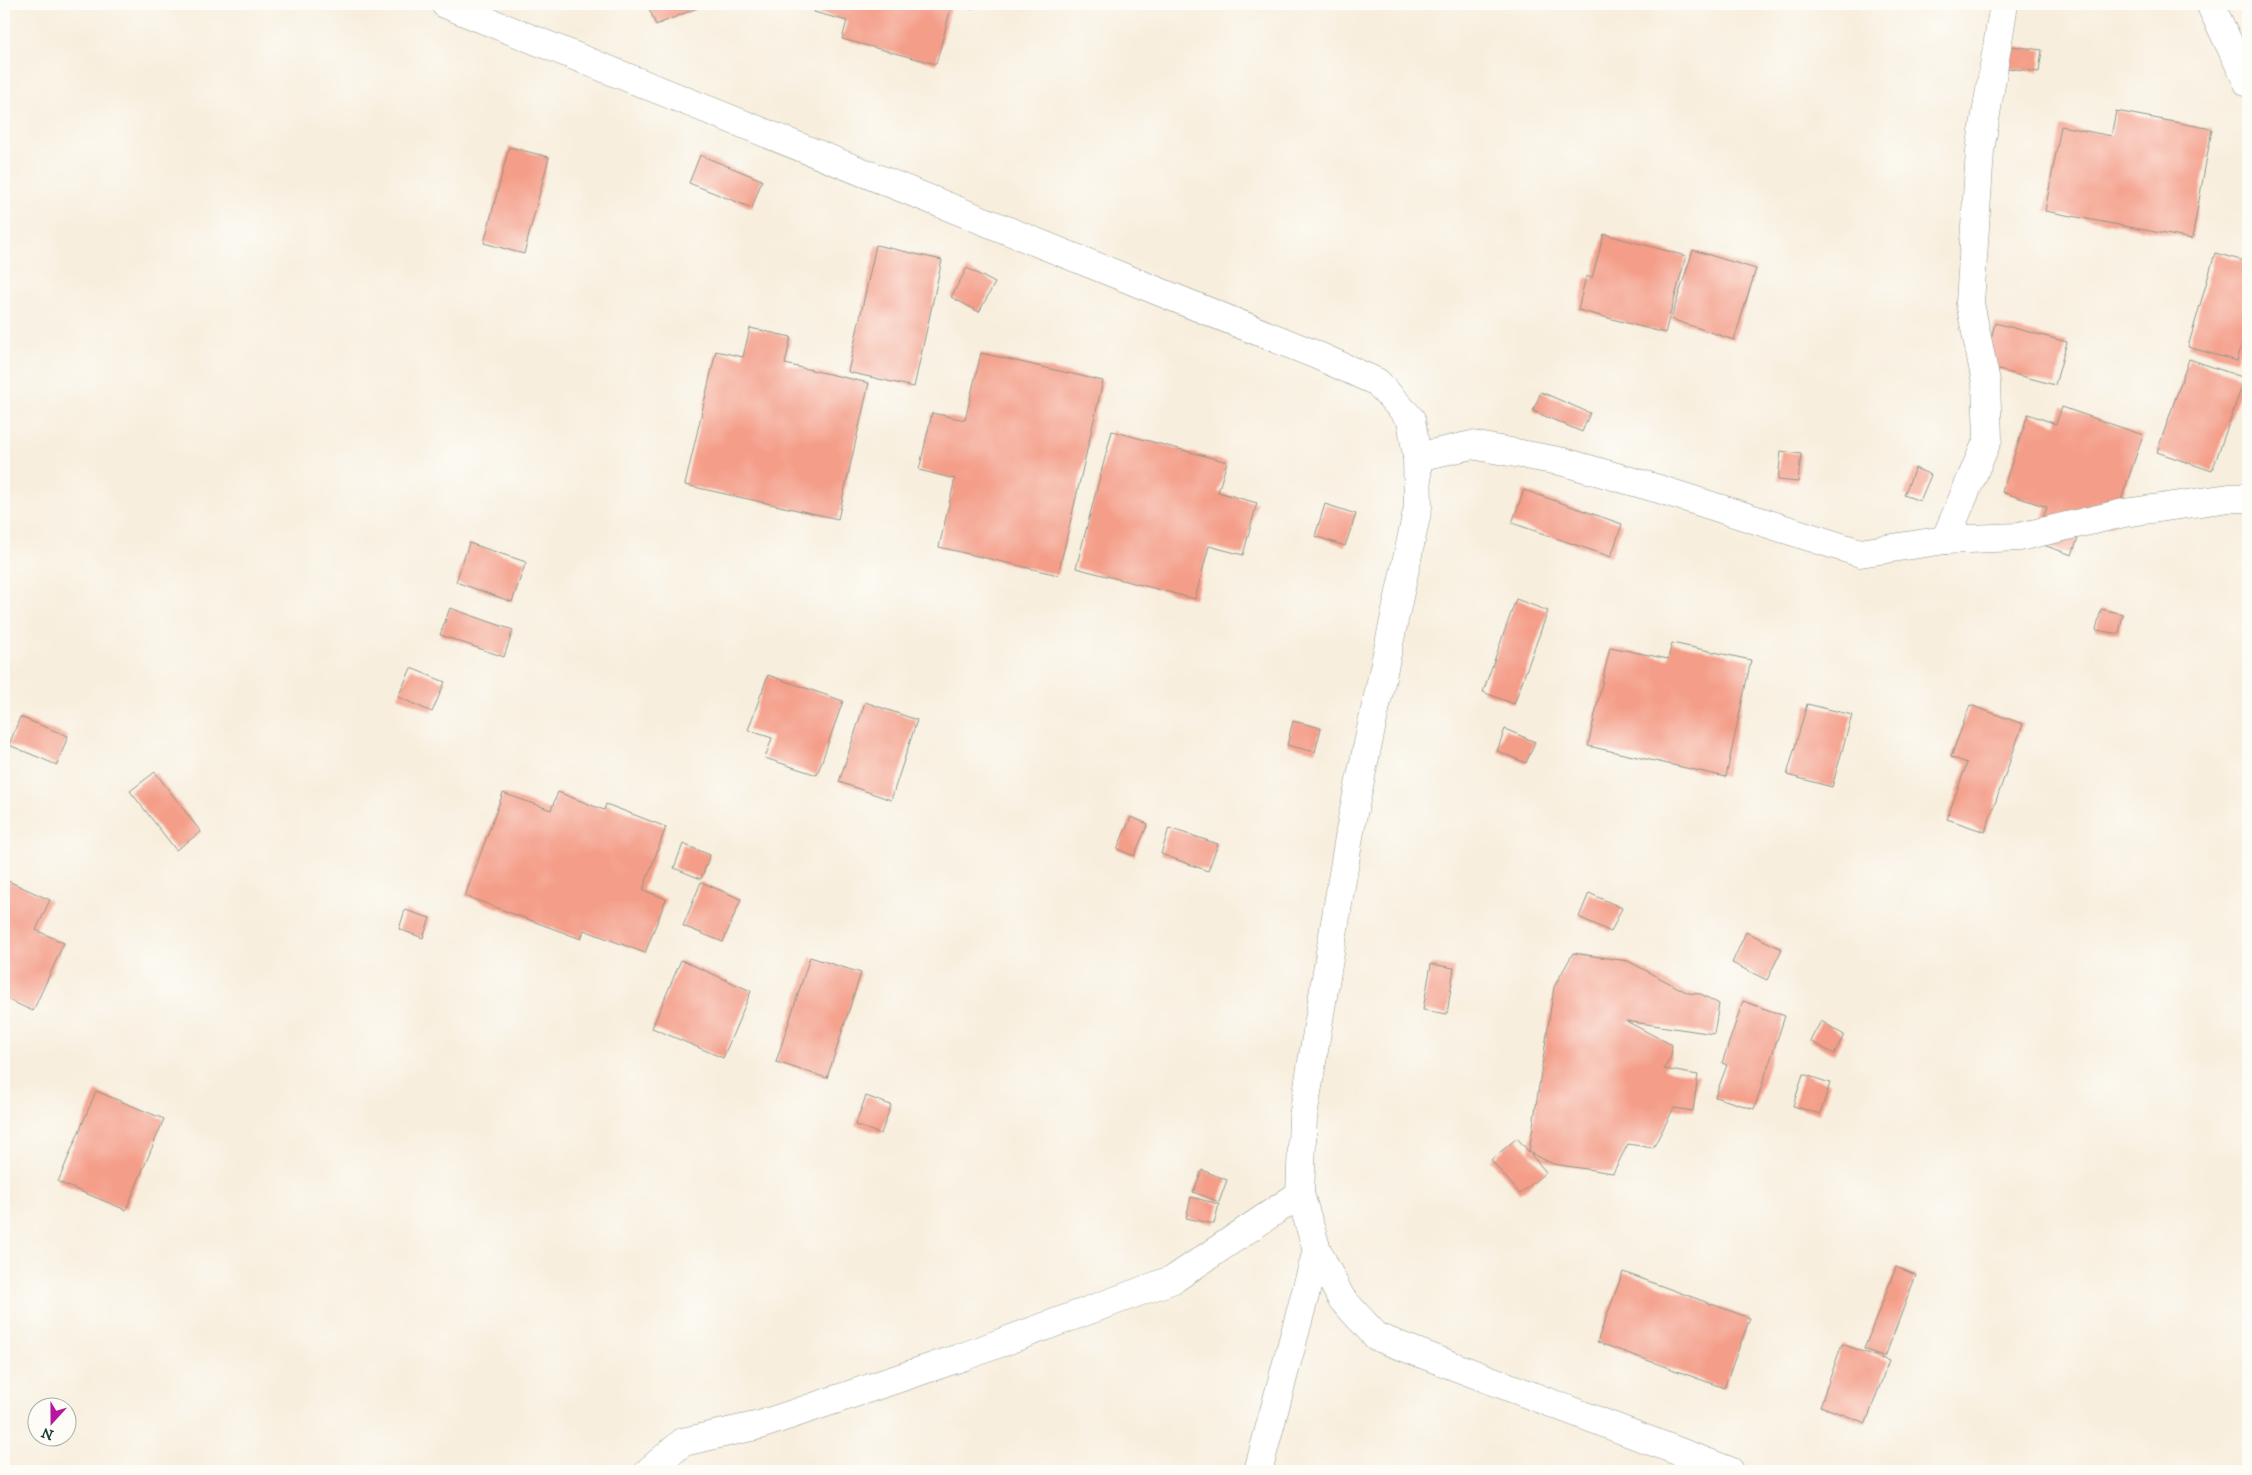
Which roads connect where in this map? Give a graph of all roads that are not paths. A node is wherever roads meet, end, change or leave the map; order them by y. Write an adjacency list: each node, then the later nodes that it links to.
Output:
1 (445, 4): 5 (street)
2 (2004, 4): 7 (street)
3 (2210, 4): 4 (street)
4 (2248, 84)
5 (1417, 457): 7 (street); 8 (street)
6 (2248, 498): 7 (street)
7 (1945, 540)
8 (1300, 1194): 9 (street); 10 (street)
9 (1316, 1250): 11 (street); 12 (street)
10 (649, 1471)
11 (1258, 1471)
12 (1730, 1471)

